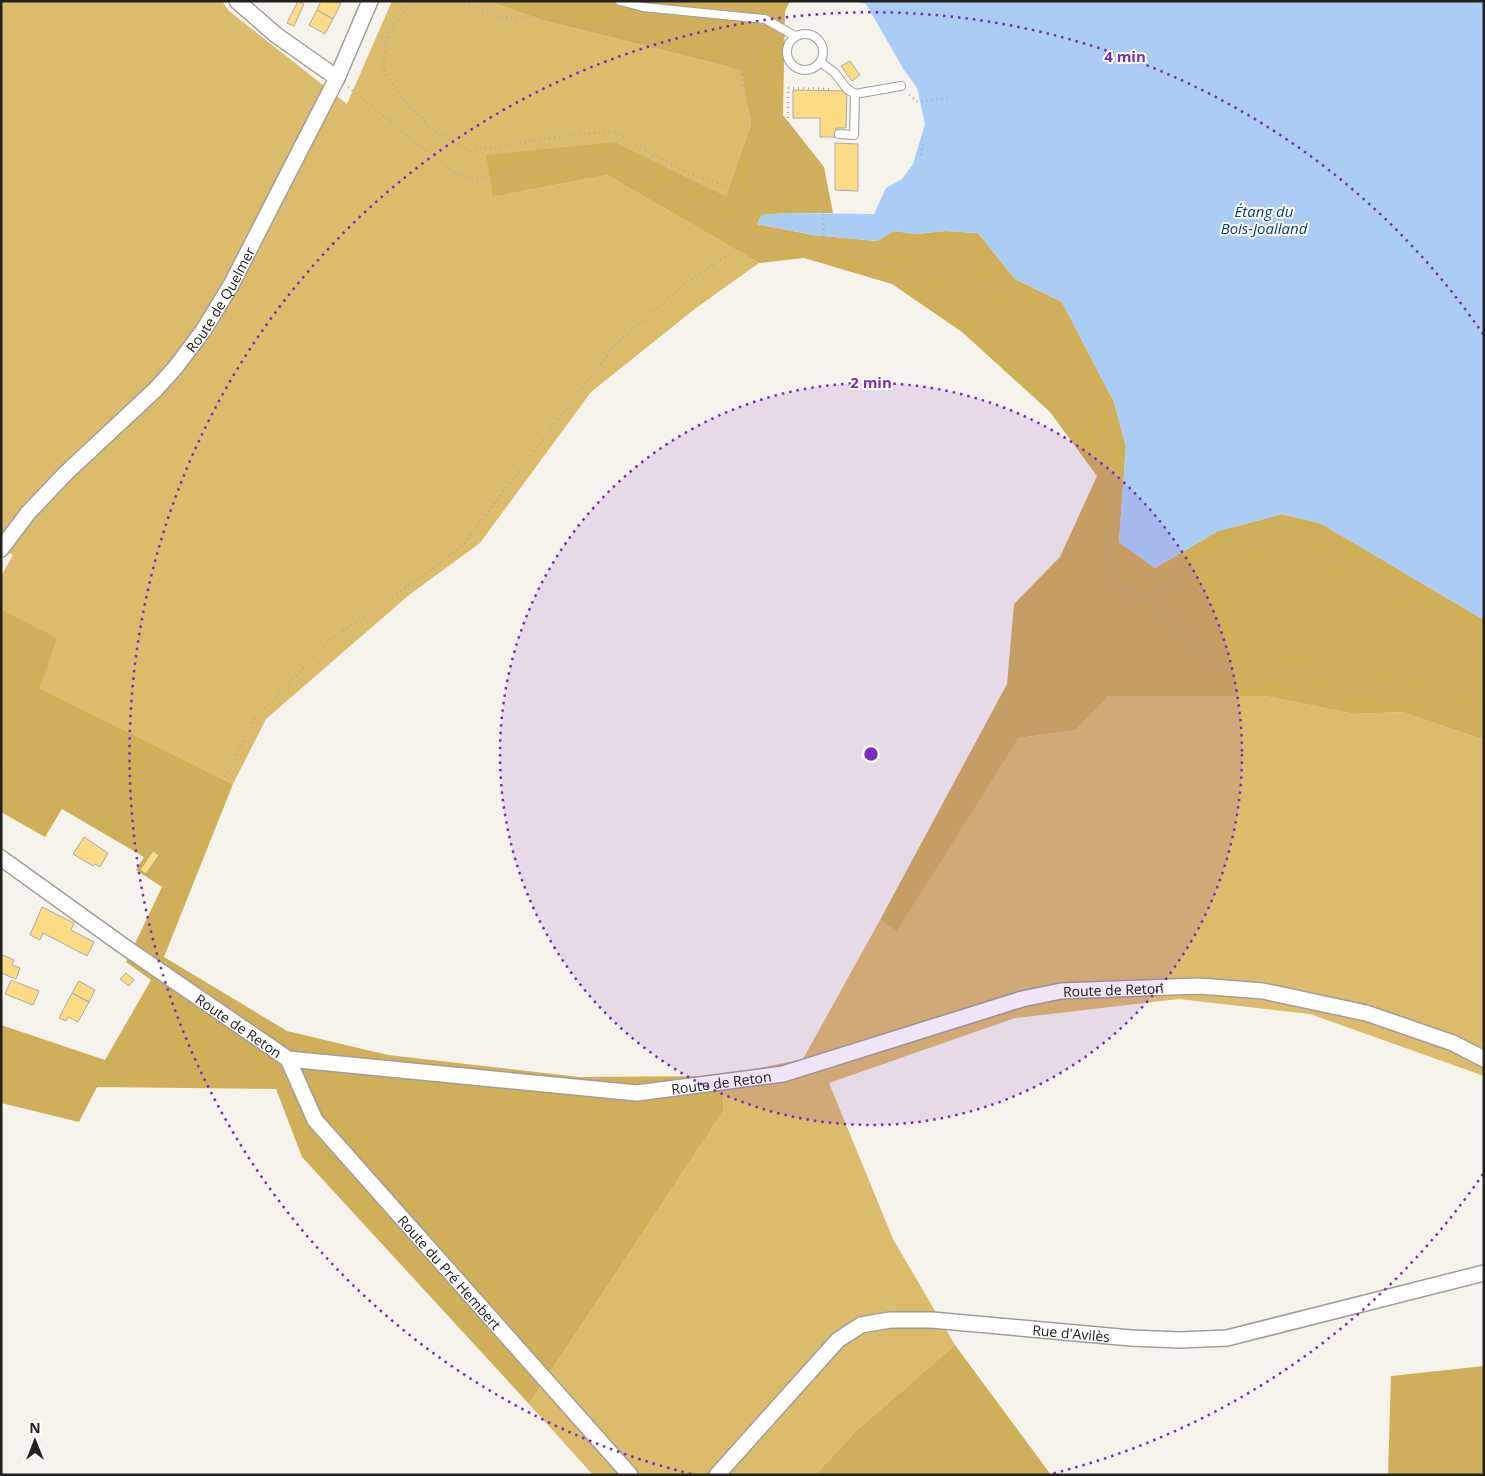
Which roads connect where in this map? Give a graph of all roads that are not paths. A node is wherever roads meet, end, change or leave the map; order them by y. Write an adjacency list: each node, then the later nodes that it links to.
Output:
1 (237, 1): 6 (street)
2 (370, 1): 6 (street, Route de Quelmer)
3 (620, 1): 4 (lane)
4 (795, 36): 5 (lane); 5 (lane)
5 (820, 62): 8 (lane)
6 (338, 78): 10 (street, Route de Quelmer)
7 (901, 86): 8 (lane)
8 (855, 94): 9 (lane)
9 (839, 134)
10 (1, 549)
11 (1, 858): 12 (street, Route de Reton)
12 (288, 1059): 13 (street, Route de Reton); 15 (street, Route du Pré Hembert)
13 (1484, 1059)
14 (1484, 1273): 16 (street, Rue d'Avilès)
15 (630, 1475)
16 (717, 1475)

